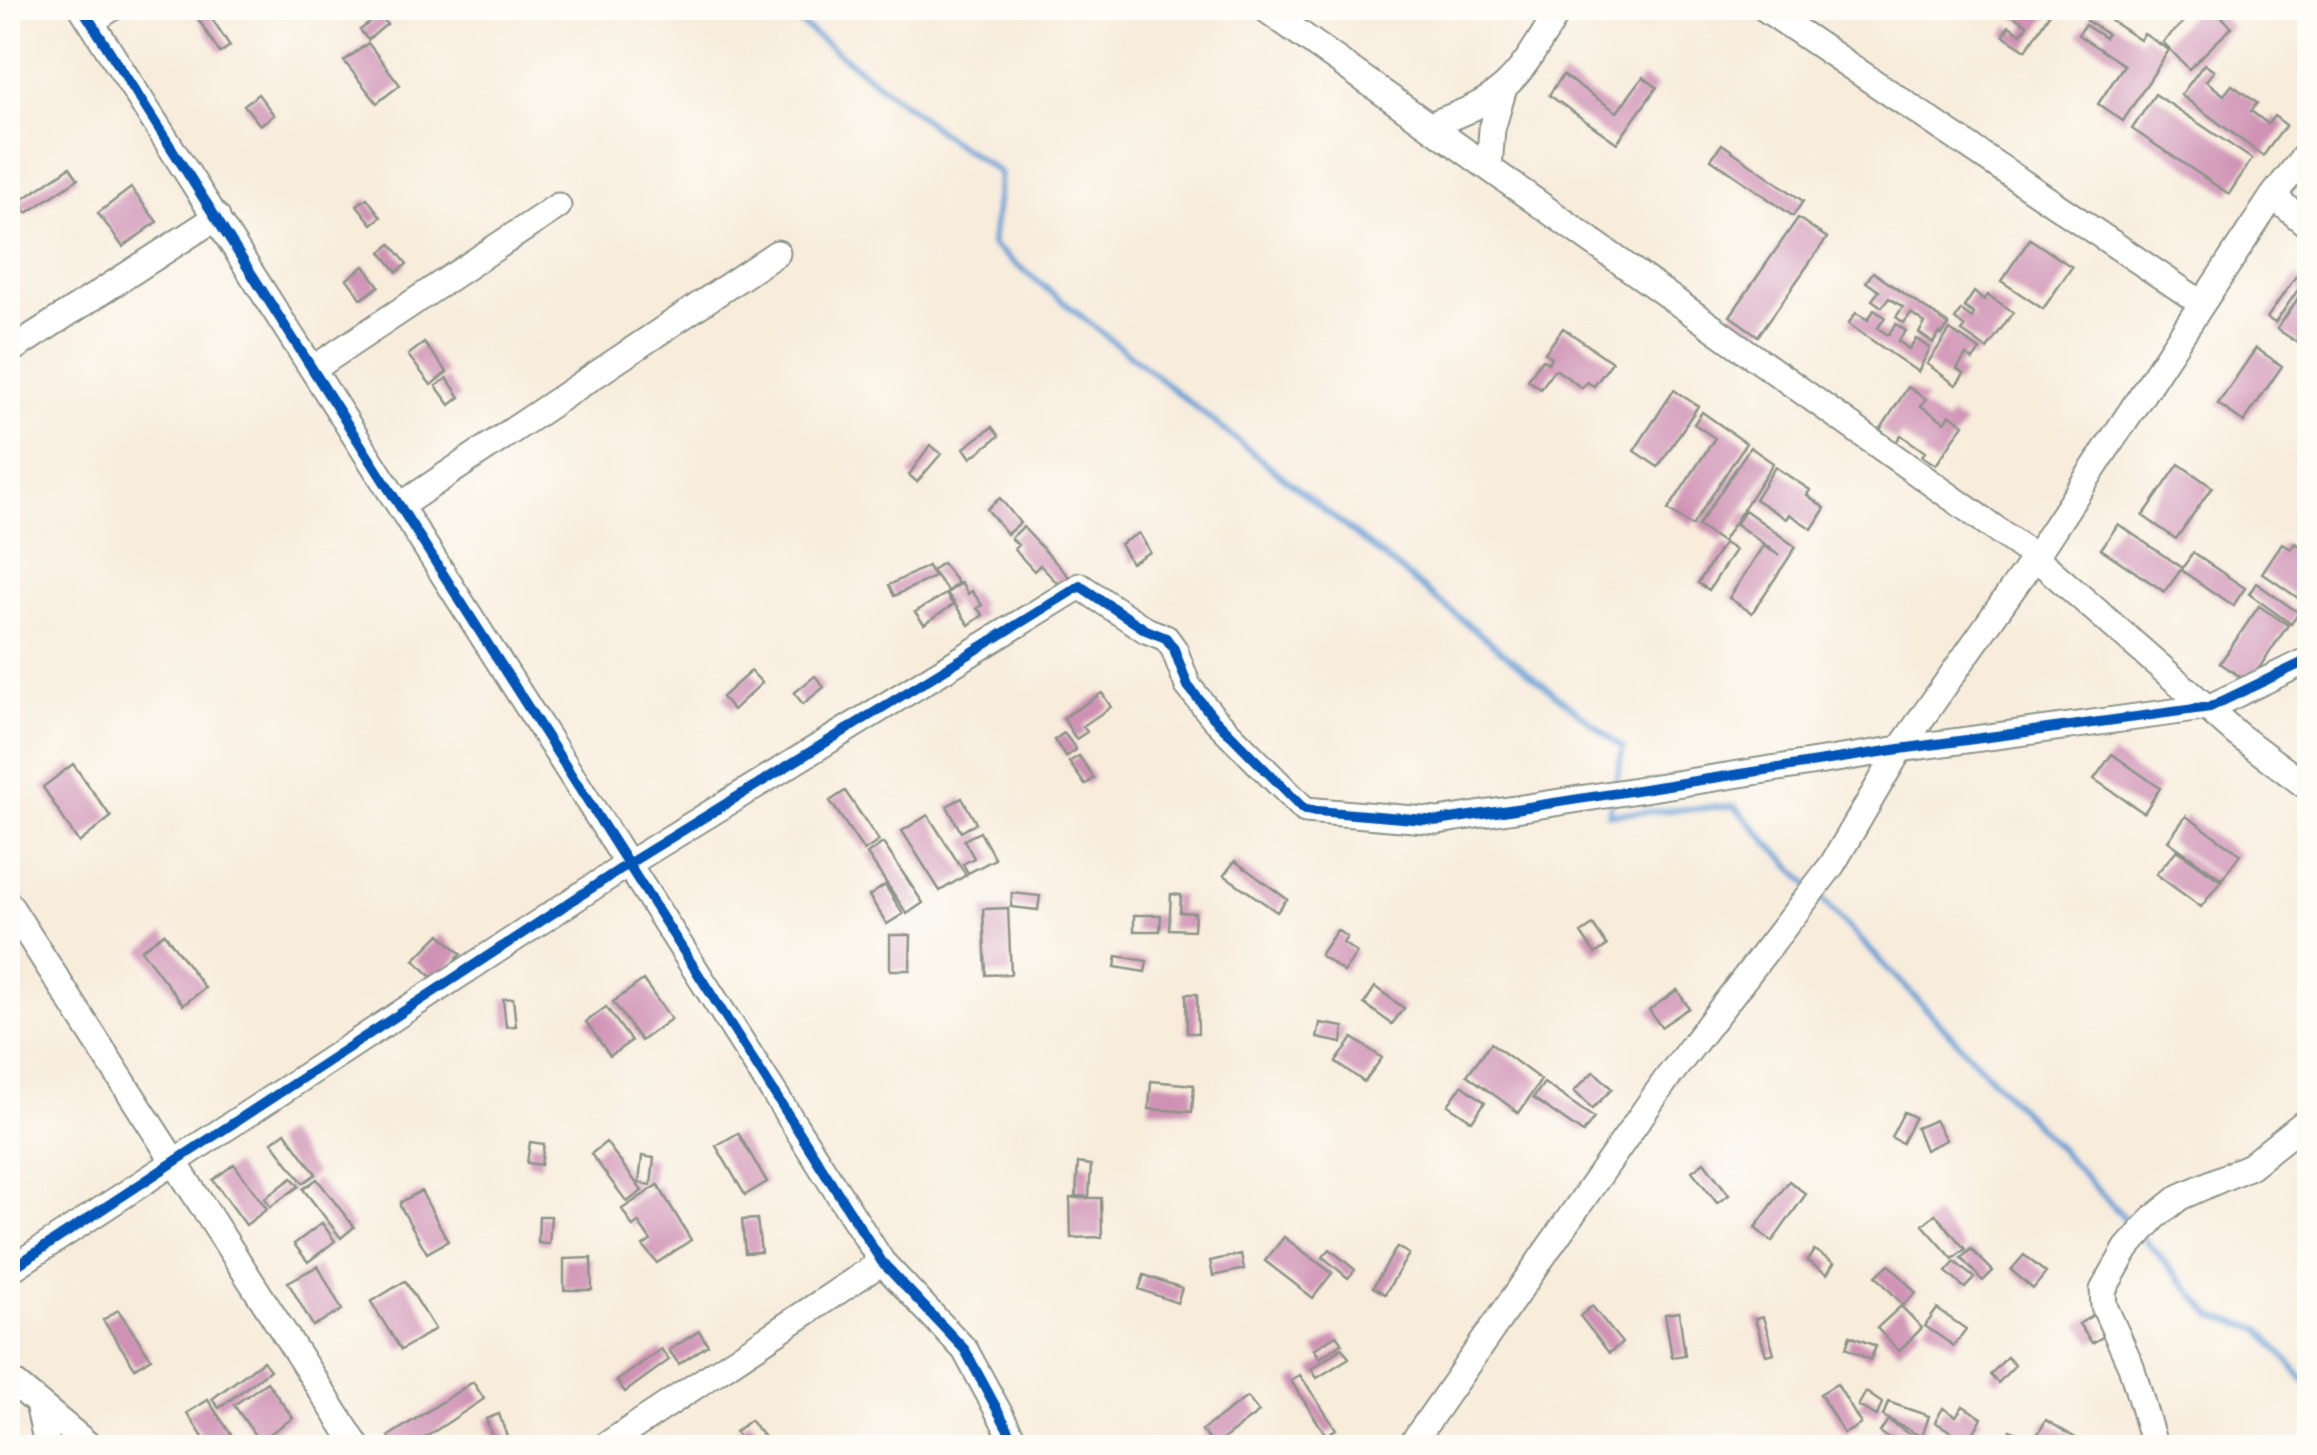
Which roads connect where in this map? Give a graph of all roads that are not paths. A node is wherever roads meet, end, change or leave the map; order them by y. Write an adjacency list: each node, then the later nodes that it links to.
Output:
1 (1264, 8): 6 (street)
2 (1560, 8): 5 (street)
3 (1764, 8): 14 (street)
4 (95, 12): 11 (street)
5 (1503, 92): 6 (street); 8 (street)
6 (1429, 125): 8 (street)
7 (2310, 149): 9 (street)
8 (1489, 168): 18 (street)
9 (2273, 196): 12 (street); 14 (street)
10 (558, 206): 16 (street)
11 (217, 218): 15 (street); 16 (street)
12 (2310, 227)
13 (776, 252): 17 (street)
14 (2201, 304): 18 (street)
15 (8, 352)
16 (313, 369): 17 (street)
17 (400, 506): 23 (street)
18 (2035, 557): 20 (street); 21 (street)
19 (2310, 659): 20 (street)
20 (2210, 707): 21 (street); 22 (street)
21 (1900, 749): 23 (street); 36 (street)
22 (2310, 790)
23 (628, 864): 26 (street); 27 (street)
24 (8, 903): 26 (street)
25 (2310, 1118): 37 (street)
26 (173, 1164): 28 (street); 33 (street)
27 (882, 1262): 34 (street); 35 (street)
28 (8, 1271)
29 (8, 1378): 30 (street)
30 (38, 1404): 31 (street); 32 (street)
31 (48, 1448)
32 (92, 1448)
33 (358, 1448)
34 (602, 1448)
35 (1018, 1448)
36 (1410, 1448)
37 (2156, 1448)

